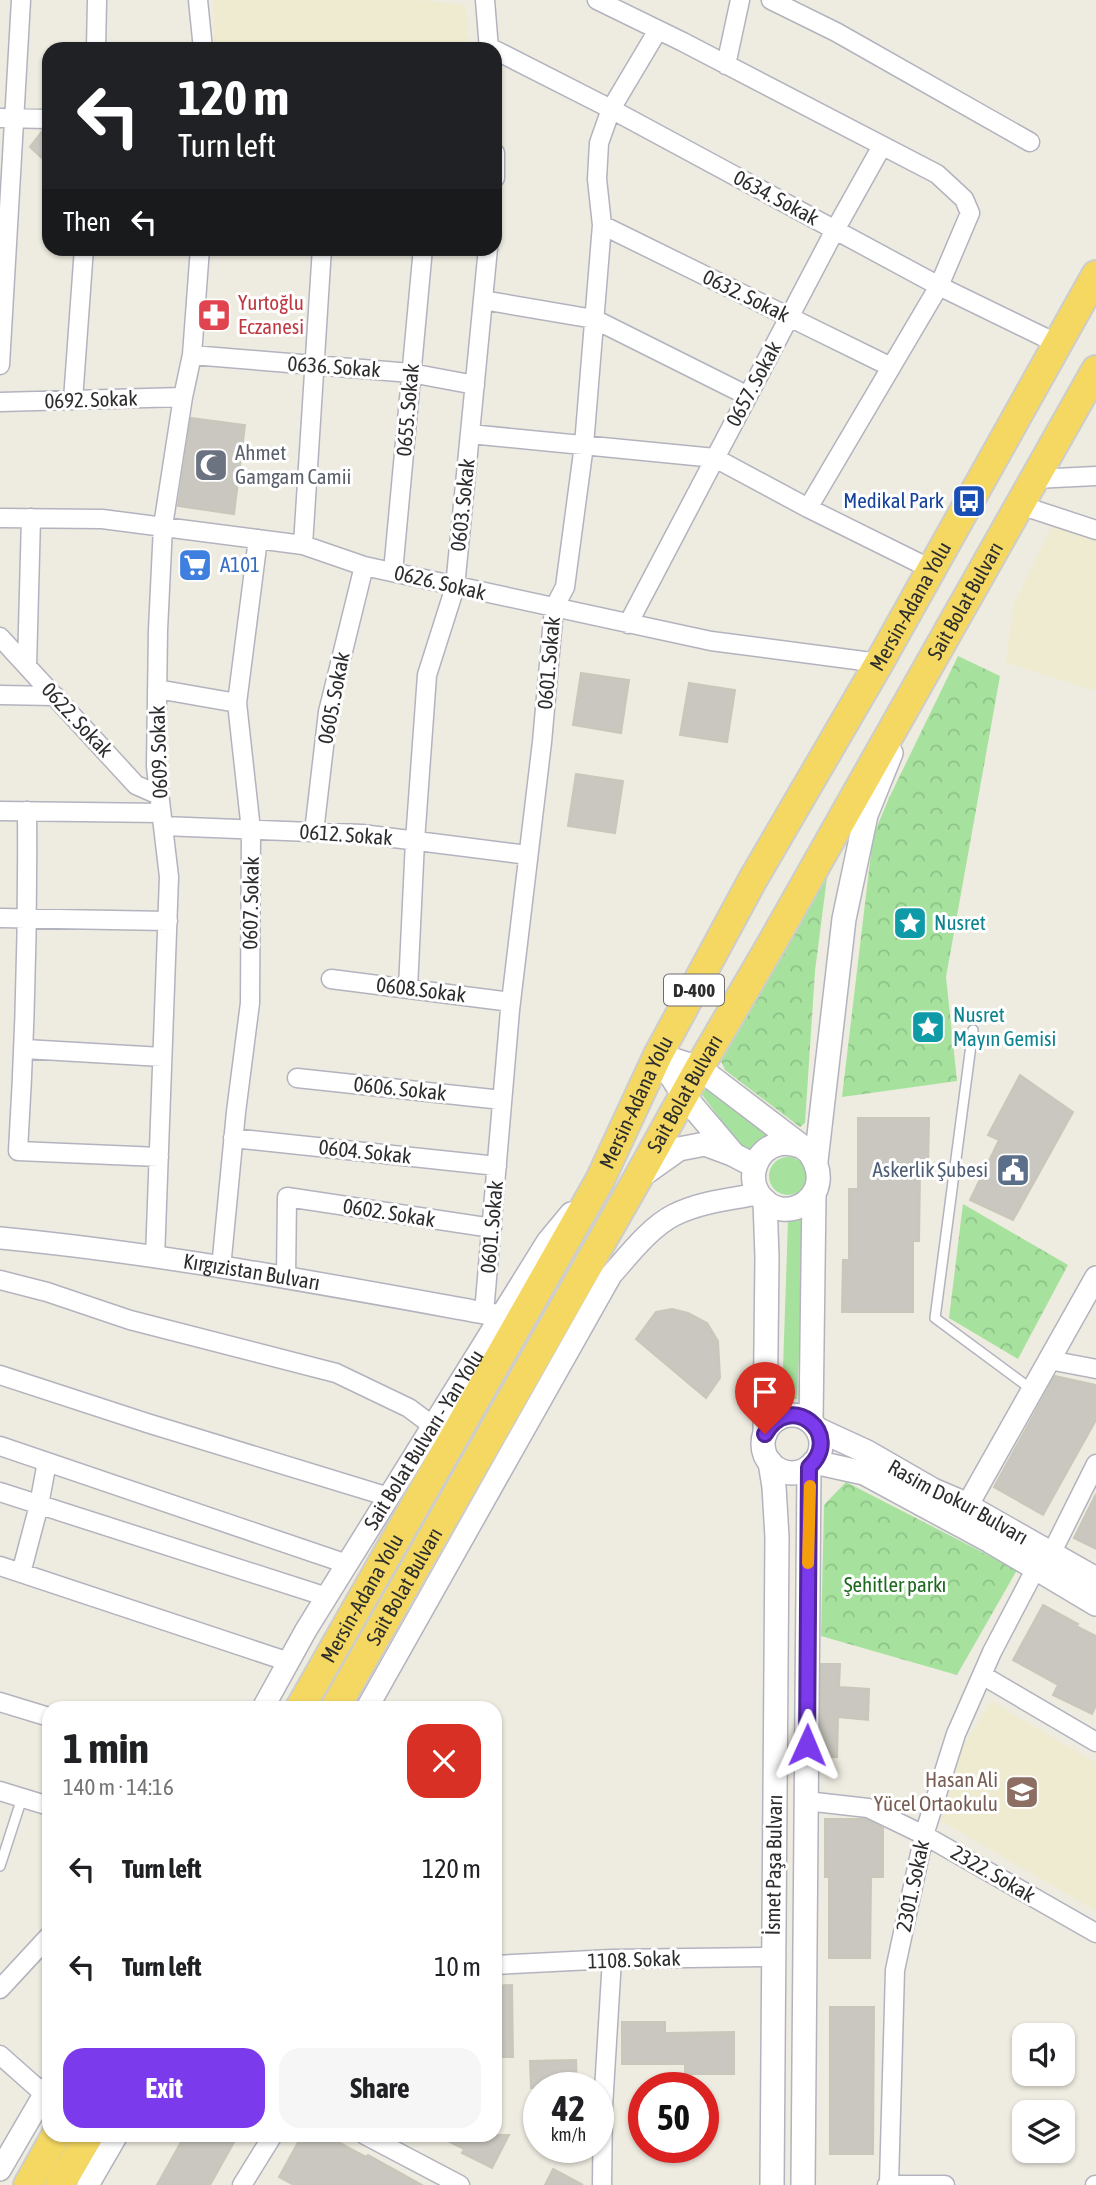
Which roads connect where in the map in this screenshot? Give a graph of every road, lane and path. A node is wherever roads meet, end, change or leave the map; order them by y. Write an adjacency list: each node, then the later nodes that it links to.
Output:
1 (21, 0): 15 (street)
2 (97, 0): 9 (street)
3 (198, 0): 10 (street)
4 (485, 0): 11 (street)
5 (740, 0): 13 (street)
6 (771, 0): 17 (street)
7 (607, 2): 8 (street)
8 (658, 30): 13 (street); 14 (street, 0601. Sokak)
9 (96, 42)
10 (202, 42)
11 (490, 42)
12 (502, 54): 14 (street, 0634. Sokak)
13 (726, 65): 18 (street)
14 (611, 109): 19 (street, 0601. Sokak); 20 (street, 0634. Sokak)
15 (7, 118): 16 (street); 33 (street)
16 (42, 119)
17 (1030, 142)
18 (882, 146): 20 (street, 0657. Sokak); 27 (street)
19 (602, 225): 29 (street, 0632. Sokak); 30 (street, 0601. Sokak)
20 (835, 230): 27 (street, 0634. Sokak); 29 (street, 0657. Sokak)
21 (83, 256): 41 (street)
22 (199, 256): 32 (street, 0609. Sokak)
23 (321, 256): 34 (street)
24 (422, 256): 37 (street, 0655. Sokak)
25 (487, 256): 28 (street, 0603. Sokak)
26 (1096, 275): 31 (highway, Mersin-Adana Yolu / D-400)
27 (939, 286): 31 (street, 0634. Sokak); 35 (street)
28 (483, 300): 30 (street); 38 (street, 0603. Sokak)
29 (789, 317): 35 (street, 0632. Sokak); 39 (street, 0657. Sokak)
30 (594, 319): 39 (street); 44 (street, 0601. Sokak)
31 (1058, 344): 57 (highway, Mersin-Adana Yolu / D-400)
32 (192, 355): 34 (street, 0636. Sokak); 40 (street, 0609. Sokak)
33 (0, 365)
34 (313, 366): 37 (street, 0636. Sokak); 55 (street)
35 (891, 367): 49 (street)
36 (1096, 370): 47 (highway, Sait Bolat Bulvarı / D-400)
37 (411, 373): 38 (street, 0636. Sokak); 58 (street, 0655. Sokak)
38 (475, 385): 43 (street, 0603. Sokak)
39 (748, 396): 45 (street, 0657. Sokak)
40 (183, 397): 41 (street, 0692. Sokak); 52 (street, 0609. Sokak)
41 (73, 400): 42 (street, 0692. Sokak)
42 (0, 402)
43 (470, 434): 44 (street); 59 (street, 0603. Sokak)
44 (584, 445): 45 (street); 60 (street, 0601. Sokak)
45 (715, 458): 49 (street); 61 (street, 0657. Sokak)
46 (1096, 476): 47 (street)
47 (1035, 479): 48 (highway, Sait Bolat Bulvarı / D-400)
48 (1020, 505): 53 (street); 65 (highway, Sait Bolat Bulvarı / D-400)
49 (808, 508): 57 (street)
50 (0, 518): 51 (street, 0626. Sokak)
51 (31, 518): 52 (street, 0626. Sokak); 64 (street)
52 (163, 526): 54 (street, 0626. Sokak); 66 (street, 0609. Sokak)
53 (1096, 530)
54 (258, 539): 55 (street, 0626. Sokak); 69 (street, 0607. Sokak)
55 (303, 545): 56 (street, 0626. Sokak)
56 (365, 566): 58 (street, 0626. Sokak); 74 (street, 0605. Sokak)
57 (931, 569): 63 (highway, Mersin-Adana Yolu / D-400)
58 (393, 572): 59 (street, 0626. Sokak)
59 (455, 587): 60 (street, 0626. Sokak); 75 (street, 0603. Sokak)
60 (554, 608): 61 (street, 0626. Sokak); 76 (street, 0601. Sokak)
61 (628, 624): 63 (street, 0626. Sokak)
62 (0, 637): 64 (street, 0622. Sokak)
63 (878, 663): 85 (highway, Mersin-Adana Yolu / D-400)
64 (27, 666): 68 (street, 0622. Sokak)
65 (921, 680): 87 (highway, Sait Bolat Bulvarı / D-400); 92 (main road)
66 (157, 689): 69 (street); 72 (street, 0609. Sokak)
67 (0, 695): 68 (street)
68 (55, 696): 72 (street, 0622. Sokak)
69 (237, 704): 73 (street, 0607. Sokak)
70 (0, 811): 71 (street, 0612. Sokak)
71 (27, 811): 72 (street, 0612. Sokak); 78 (street)
72 (161, 811): 73 (street, 0612. Sokak); 79 (street, 0609. Sokak)
73 (251, 830): 74 (street, 0612. Sokak); 91 (street, 0607. Sokak)
74 (314, 832): 75 (street, 0612. Sokak)
75 (415, 841): 76 (street, 0612. Sokak); 81 (street, 0603. Sokak)
76 (528, 855): 82 (street, 0601. Sokak)
77 (1, 918): 78 (street)
78 (28, 919): 79 (street); 84 (street)
79 (167, 921): 86 (street, 0609. Sokak)
80 (331, 979): 81 (street, 0608.Sokak)
81 (408, 988): 82 (street, 0608.Sokak)
82 (511, 1002): 90 (street, 0601. Sokak)
83 (973, 1030): 112 (lane)
84 (24, 1049): 86 (street); 94 (street)
85 (658, 1055): 87 (main road); 89 (main road); 98 (highway, Mersin-Adana Yolu / D-400)
86 (162, 1057): 94 (street, 0609. Sokak)
87 (699, 1068): 89 (highway, Sait Bolat Bulvarı / D-400); 92 (main road)
88 (297, 1078): 90 (street, 0606. Sokak)
89 (684, 1096): 93 (main road); 97 (highway, Sait Bolat Bulvarı / D-400)
90 (502, 1100): 95 (street, 0601. Sokak)
91 (233, 1138): 95 (street, 0604. Sokak); 104 (street, 0607. Sokak)
92 (808, 1154): 96 (main road); 99 (main road)
93 (734, 1155): 96 (main road); 97 (main road)
94 (159, 1157): 103 (street, 0609. Sokak)
95 (497, 1166): 101 (street, 0601. Sokak)
96 (755, 1166): 100 (main road)
97 (638, 1178): 136 (highway, Sait Bolat Bulvarı / D-400)
98 (600, 1180): 108 (street, Sait Bolat Bulvarı - Yan Yolu); 135 (highway, Mersin-Adana Yolu / D-400)
99 (814, 1194): 100 (main road); 113 (main road)
100 (762, 1197): 115 (main road); 137 (street)
101 (492, 1228): 106 (street, 0602. Sokak); 108 (street, 0601. Sokak)
102 (0, 1238): 103 (street, Kırgızistan Bulvarı)
103 (155, 1258): 104 (street, Kırgızistan Bulvarı)
104 (221, 1268): 106 (street, Kırgızistan Bulvarı)
105 (1096, 1277): 109 (street)
106 (286, 1278): 108 (street, Kırgızistan Bulvarı)
107 (0, 1280): 114 (street)
108 (493, 1314): 114 (street, Sait Bolat Bulvarı - Yan Yolu)
109 (1049, 1360): 110 (street); 112 (street)
110 (1096, 1369)
111 (0, 1375): 122 (street)
112 (1032, 1390): 124 (street)
113 (814, 1425): 115 (main road); 119 (main road); 124 (main road, Rasim Dokur Bulvarı)
114 (433, 1426): 122 (street, Sait Bolat Bulvarı - Yan Yolu)
115 (765, 1434): 118 (main road)
116 (0, 1447): 117 (street)
117 (47, 1462): 123 (street); 126 (street)
118 (770, 1462): 119 (main road); 149 (main road, İsmet Paşa Bulvarı)
119 (812, 1464): 125 (main road); 143 (main road, İsmet Paşa Bulvarı)
120 (1096, 1464): 125 (street, 2301. Sokak)
121 (0, 1492): 123 (street)
122 (389, 1497): 126 (street, Sait Bolat Bulvarı - Yan Yolu)
123 (39, 1505): 128 (street); 130 (street)
124 (967, 1506): 125 (main road, Rasim Dokur Bulvarı)
125 (1043, 1561): 129 (main road, Rasim Dokur Bulvarı); 131 (main road); 133 (street, 2301. Sokak)
126 (347, 1564): 130 (street, Sait Bolat Bulvarı - Yan Yolu)
127 (0, 1566): 128 (street)
128 (21, 1573): 132 (street)
129 (1096, 1579)
130 (327, 1597): 132 (street, Sait Bolat Bulvarı - Yan Yolu)
131 (1096, 1604)
132 (289, 1662): 134 (street, Sait Bolat Bulvarı - Yan Yolu)
133 (982, 1675): 140 (street); 145 (street, 2301. Sokak)
134 (267, 1701)
135 (304, 1701)
136 (339, 1701)
137 (371, 1701)
138 (0, 1702): 139 (street)
139 (42, 1715)
140 (1096, 1742)
141 (0, 1791): 142 (street)
142 (22, 1798): 144 (street); 146 (lane)
143 (806, 1801): 145 (street, 2322. Sokak); 170 (main road, İsmet Paşa Bulvarı)
144 (42, 1804)
145 (923, 1835): 147 (street, 2322. Sokak); 162 (street, 2301. Sokak)
146 (0, 1866)
147 (1096, 1933)
148 (42, 1944): 152 (street)
149 (773, 1956): 150 (street, 1108. Sokak); 169 (main road, İsmet Paşa Bulvarı)
150 (612, 1959): 151 (street, 1108. Sokak); 168 (street)
151 (502, 1965)
152 (0, 1989)
153 (0, 2055): 154 (street)
154 (42, 2086)
155 (42, 2099): 161 (street)
156 (53, 2142): 163 (highway)
157 (85, 2142): 164 (highway)
158 (113, 2142): 165 (street)
159 (269, 2142): 166 (street)
160 (378, 2142): 167 (street)
161 (0, 2170)
162 (888, 2184): 171 (street)
163 (28, 2185)
164 (60, 2185)
165 (88, 2185)
166 (242, 2185)
167 (460, 2185)
168 (602, 2185)
169 (772, 2185)
170 (803, 2185)
171 (945, 2185)

